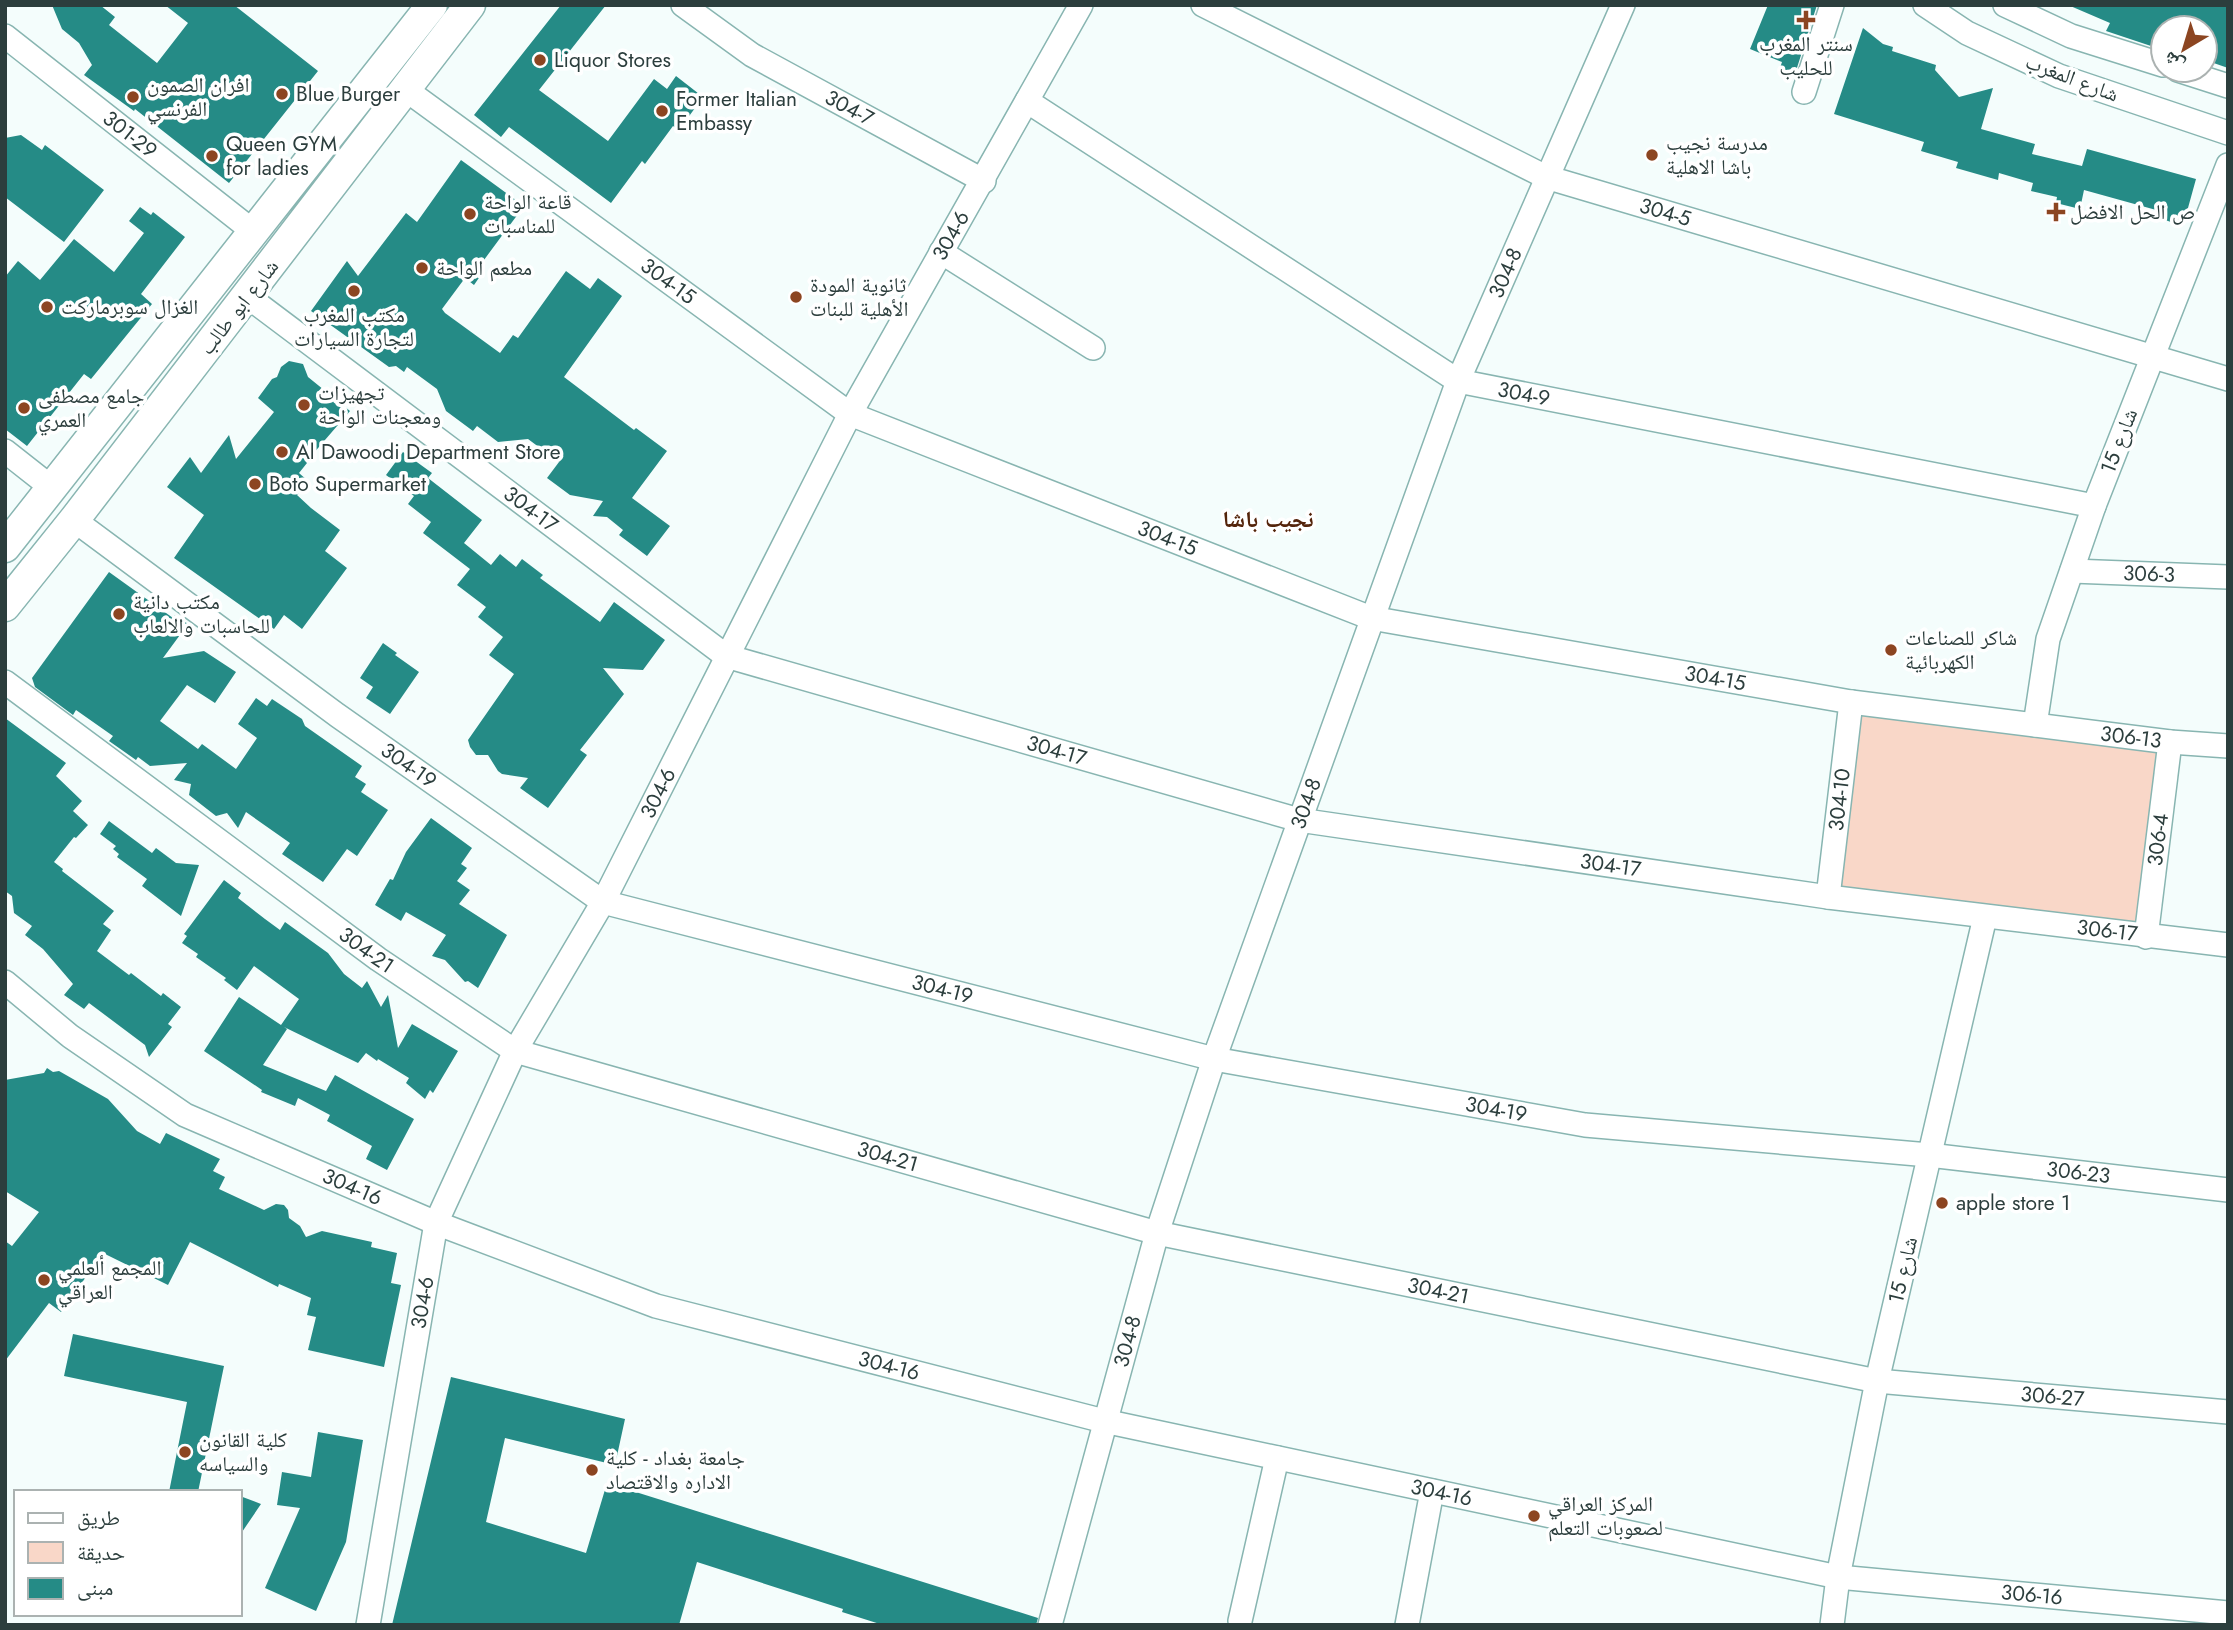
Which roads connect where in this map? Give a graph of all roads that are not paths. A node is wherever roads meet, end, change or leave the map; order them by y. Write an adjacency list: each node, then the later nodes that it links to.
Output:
1 (432, 5): 19 (main road, شارع ابو طالب)
2 (470, 5): 12 (main road, شارع ابو طالب)
3 (682, 5): 18 (street, 304-7)
4 (1081, 5): 14 (street, 304-6)
5 (1203, 5): 17 (street, 304-5)
6 (1622, 5): 17 (street, 304-8)
7 (1832, 5): 13 (street)
8 (1925, 5): 15 (street, شارع المغرب)
9 (2005, 5): 11 (street, شارع المغرب)
10 (5, 36): 19 (street, 301-29)
11 (2149, 61)
12 (405, 89): 21 (main road, شارع ابو طالب); 26 (street, 304-15)
13 (1804, 92)
14 (1027, 101): 18 (street, 304-6); 25 (street, 304-9)
15 (2228, 133)
16 (2228, 165): 23 (street, شارع 15)
17 (1546, 177): 23 (street, 304-5); 25 (street, 304-8)
18 (984, 181): 20 (street, 304-6)
19 (254, 232): 28 (main road, شارع ابو طالب)
20 (941, 252): 22 (street); 26 (street, 304-6)
21 (247, 296): 30 (main road, شارع ابو طالب); 36 (street, 304-17)
22 (1093, 348)
23 (2151, 358): 24 (street, 304-5); 29 (street, شارع 15)
24 (2228, 379)
25 (1458, 381): 29 (street, 304-9); 35 (street, 304-8)
26 (850, 414): 35 (street, 304-15); 36 (street, 304-6)
27 (5, 450): 28 (street)
28 (52, 488): 31 (main road, شارع ابو طالب)
29 (2094, 506): 32 (street, شارع 15)
30 (74, 520): 34 (main road, شارع ابو طالب); 44 (street, 304-19)
31 (5, 547)
32 (2072, 571): 33 (street, 306-3); 39 (street, شارع 15)
33 (2228, 577)
34 (5, 606)
35 (1371, 618): 38 (street, 304-15); 42 (street, 304-8)
36 (726, 656): 42 (street, 304-17); 44 (street, 304-6)
37 (5, 682): 49 (street, 304-21)
38 (1851, 702): 39 (street, 304-15); 43 (street, 304-10)
39 (2035, 725): 40 (street, 306-13)
40 (2170, 743): 41 (street, 306-13); 46 (street, 306-4)
41 (2228, 746)
42 (1299, 820): 43 (street, 304-17); 50 (street, 304-8)
43 (1828, 897): 45 (street, 304-17)
44 (603, 902): 49 (street, 304-6); 50 (street, 304-19)
45 (1985, 916): 46 (street, 306-17); 51 (street, شارع 15)
46 (2146, 937): 47 (street, 306-17)
47 (2228, 945)
48 (5, 982): 53 (street, 304-16)
49 (515, 1051): 53 (street, 304-6); 54 (street, 304-21)
50 (1214, 1059): 51 (street, 304-19); 54 (street, 304-8)
51 (1929, 1155): 52 (street, 306-23); 55 (street, شارع 15)
52 (2227, 1185)
53 (436, 1223): 57 (street, 304-16); 63 (street, 304-6)
54 (1157, 1233): 55 (street, 304-21); 57 (street, 304-8)
55 (1877, 1381): 56 (street, 306-27); 60 (street, شارع 15)
56 (2228, 1412)
57 (1104, 1421): 58 (street, 304-16); 64 (street, 304-8)
58 (1277, 1458): 59 (street, 304-16); 62 (street)
59 (1432, 1491): 60 (street, 304-16); 65 (street)
60 (1838, 1577): 61 (street, 306-16); 66 (street, شارع 15)
61 (2228, 1613)
62 (1240, 1621)
63 (368, 1625)
64 (1050, 1625)
65 (1407, 1625)
66 (1832, 1625)

